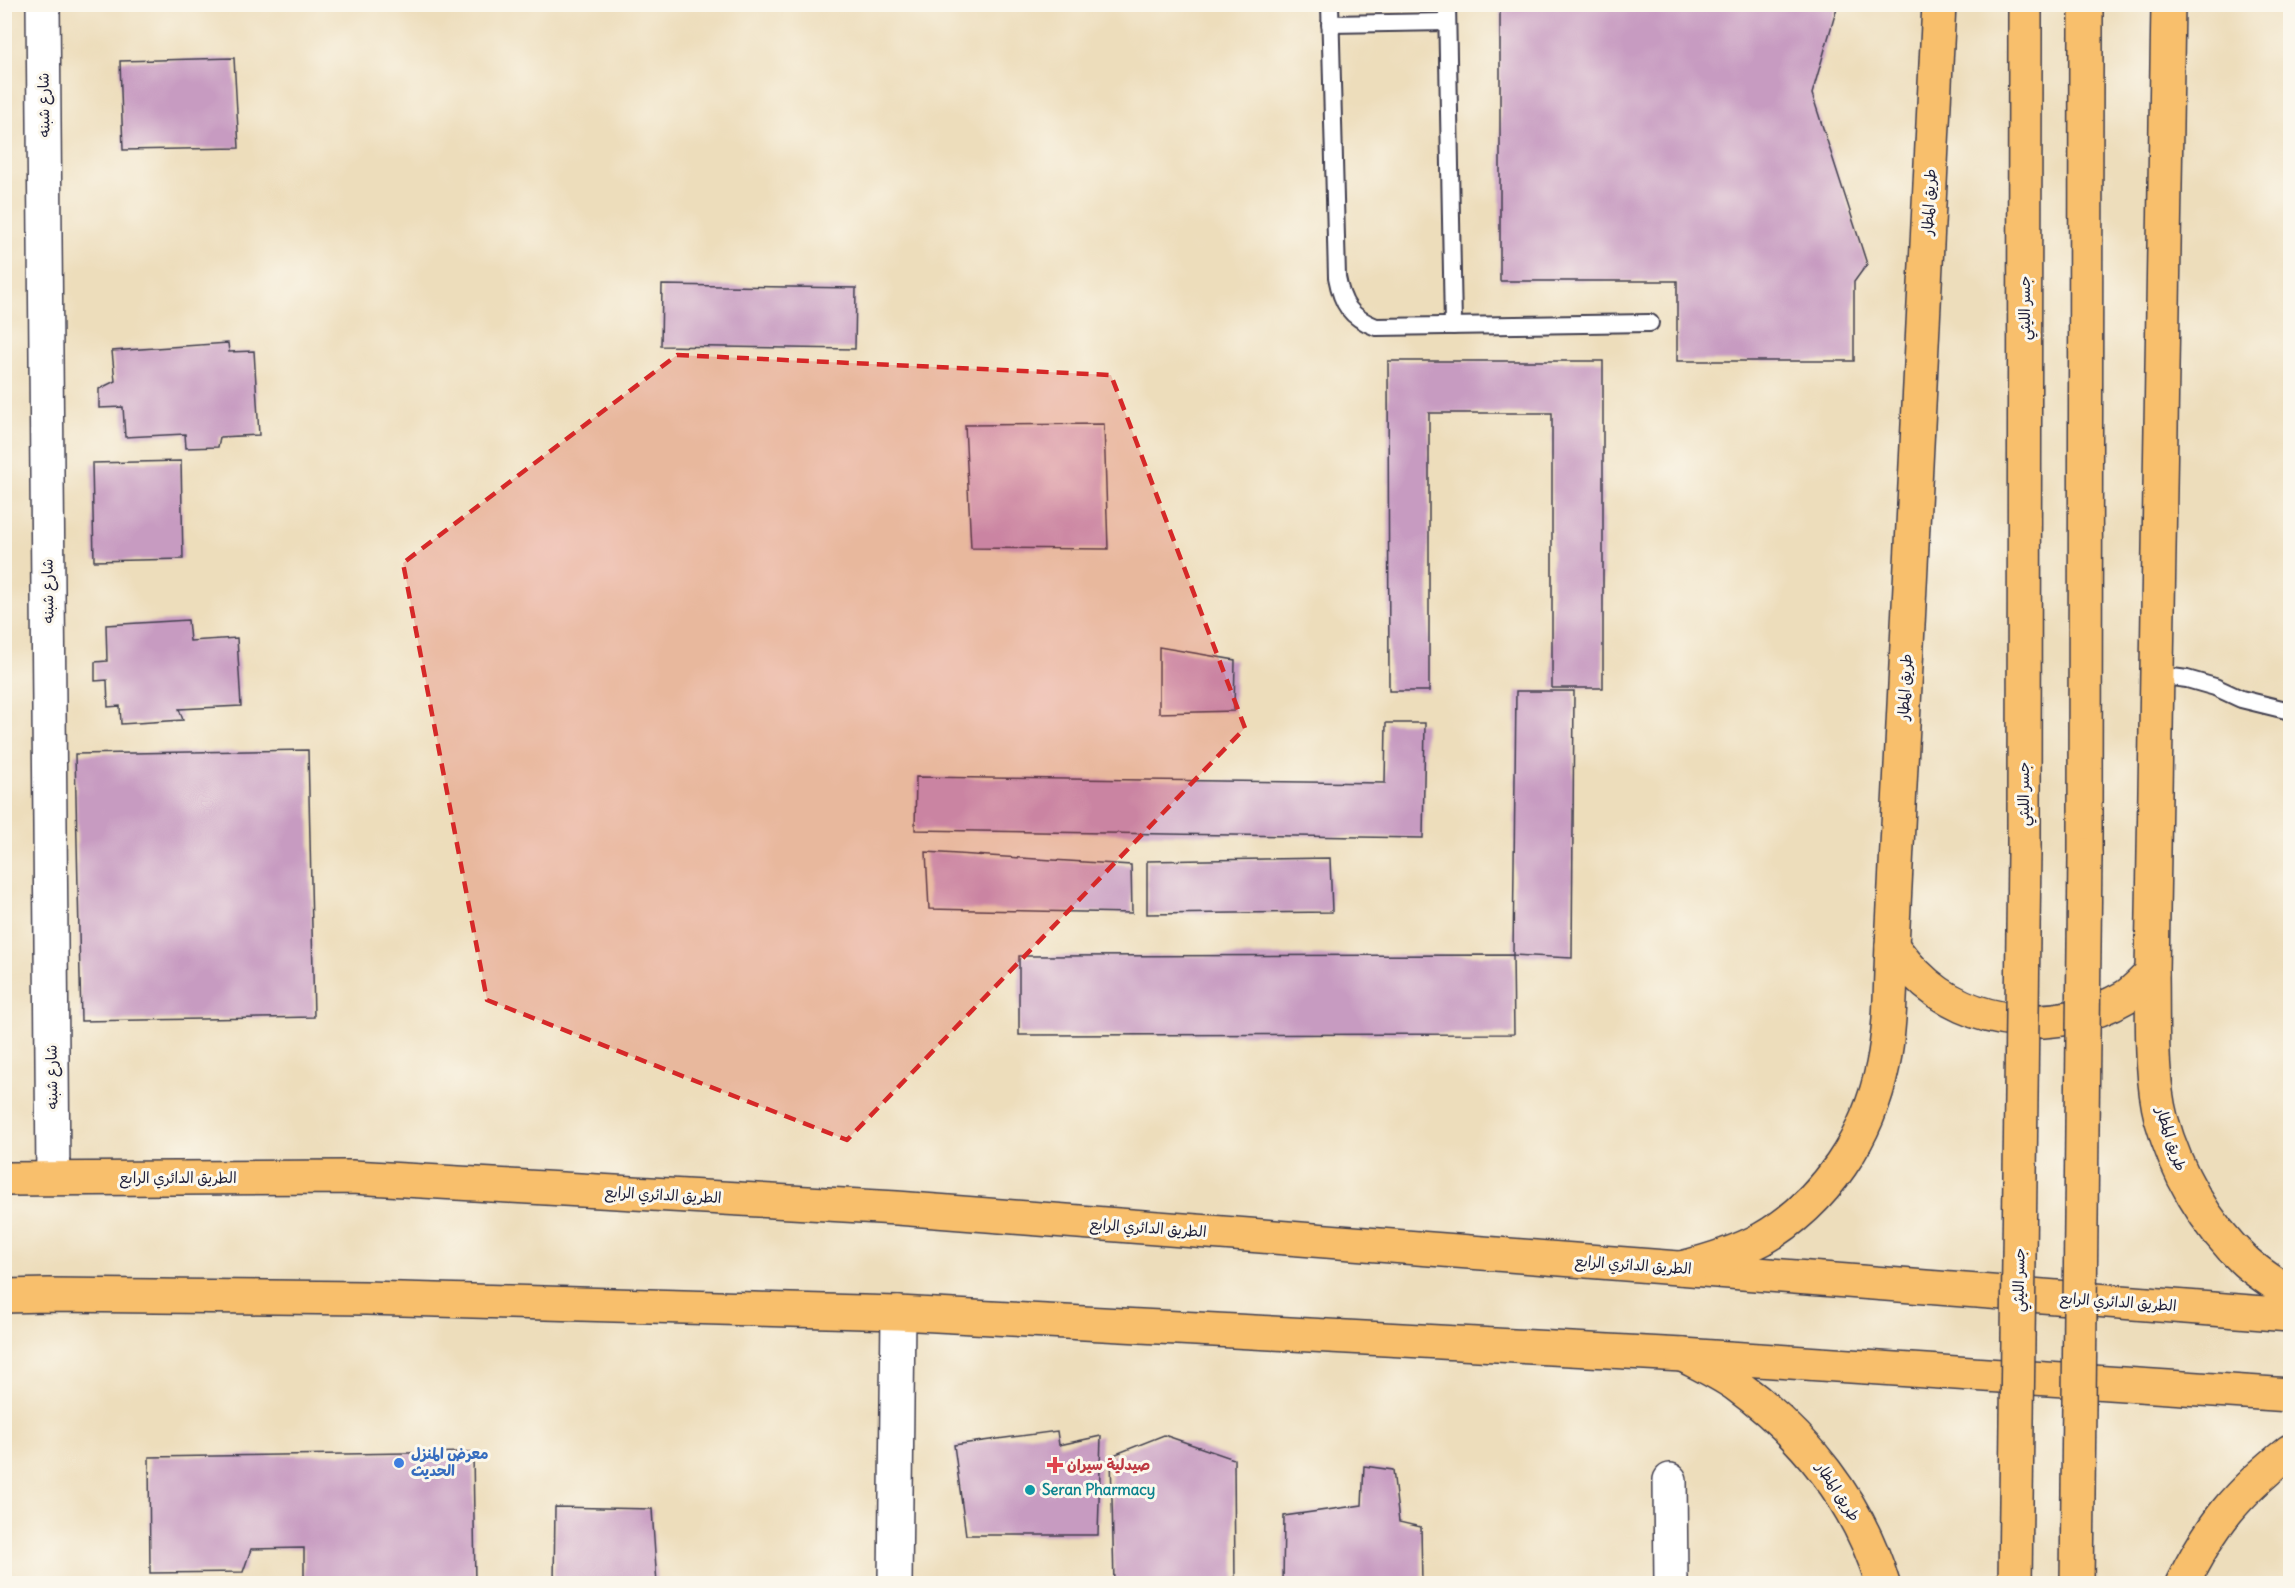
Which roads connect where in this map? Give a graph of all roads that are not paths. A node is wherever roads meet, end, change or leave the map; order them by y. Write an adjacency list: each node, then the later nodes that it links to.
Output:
1 (43, 4): 16 (street, شارع شبنه)
2 (1330, 4): 9 (lane)
3 (1446, 4): 8 (lane)
4 (1939, 4): 14 (main road, طريق المطار)
5 (2025, 4): 30 (main road, جسر الليثي, bridge)
6 (2086, 4): 31 (main road, bridge)
7 (2168, 4): 12 (main road, طريق المطار)
8 (1447, 22): 9 (lane); 11 (lane)
9 (1330, 24): 11 (lane)
10 (1650, 323): 11 (lane)
11 (1453, 326)
12 (2157, 675): 13 (lane); 15 (main road, طريق المطار)
13 (2290, 711)
14 (1892, 946): 15 (main road); 18 (main road, طريق المطار)
15 (2152, 973): 19 (main road, طريق المطار)
16 (53, 1178): 17 (main road, الطريق الدائري الرابع); 18 (main road, الطريق الدائري الرابع)
17 (4, 1179)
18 (1681, 1269): 22 (main road, الطريق الدائري الرابع)
19 (2290, 1294)
20 (4, 1296): 21 (main road)
21 (898, 1313): 23 (main road); 27 (street)
22 (2290, 1315)
23 (1683, 1355): 24 (main road); 29 (main road, طريق المطار)
24 (2290, 1395)
25 (2290, 1451): 32 (main road)
26 (1670, 1480): 28 (street)
27 (895, 1584)
28 (1671, 1584)
29 (1883, 1584)
30 (2015, 1584)
31 (2077, 1584)
32 (2182, 1584)

